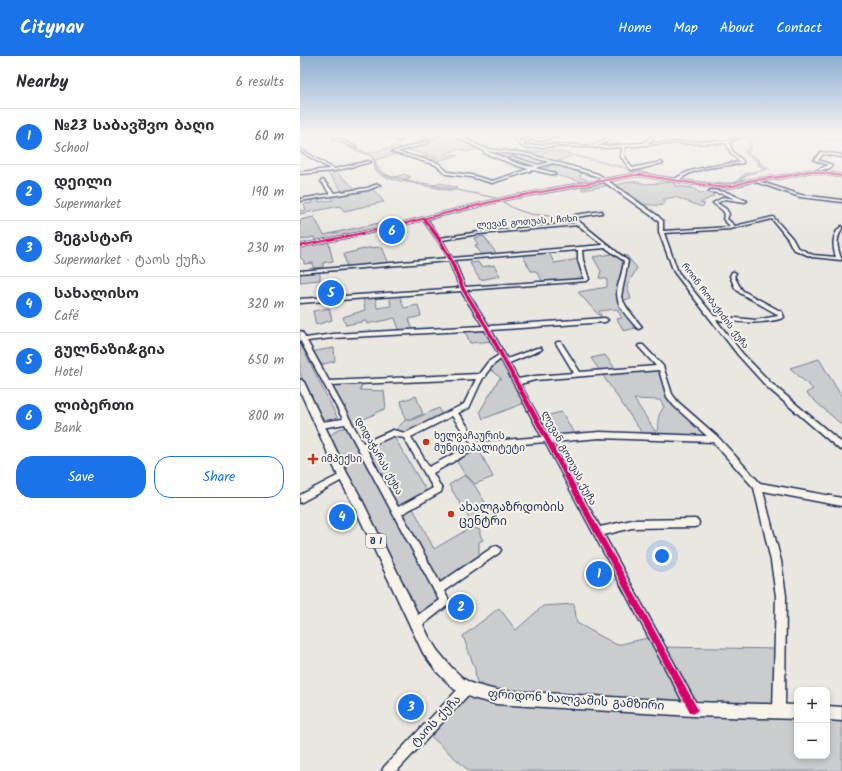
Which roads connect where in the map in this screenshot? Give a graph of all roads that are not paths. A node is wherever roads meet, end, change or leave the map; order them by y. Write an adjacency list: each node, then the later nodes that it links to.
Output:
1 (330, 167): 12 (street)
2 (346, 167): 12 (street)
3 (441, 167): 11 (street)
4 (527, 167): 11 (street)
5 (535, 167): 11 (street)
6 (569, 167): 19 (street, როინ რობაქიძის ქუჩა)
7 (630, 167): 8 (street)
8 (643, 167)
9 (715, 167): 20 (street)
10 (828, 167): 14 (street)
11 (531, 169): 16 (street)
12 (334, 170): 15 (street)
13 (631, 170): 17 (street)
14 (816, 171): 18 (street); 21 (street)
15 (300, 173)
16 (554, 174)
17 (634, 175): 19 (street); 20 (street)
18 (842, 176)
19 (606, 180): 28 (street); 32 (street, როინ რობაქიძის ქუჩა)
20 (677, 180): 21 (street); 31 (street)
21 (753, 180): 26 (street)
22 (323, 181): 24 (street)
23 (378, 185): 24 (street)
24 (333, 195): 25 (street)
25 (300, 200)
26 (842, 201)
27 (601, 212): 29 (street)
28 (424, 218): 33 (street, ლევან გოთუას ქუჩა); 34 (street)
29 (579, 224): 33 (street, ლევან გოთუას I ჩიხი); 35 (street, ლევან გოთუას I ჩიხი)
30 (842, 226): 37 (street)
31 (734, 227): 32 (street); 37 (street)
32 (662, 232): 43 (street, როინ რობაქიძის ქუჩა)
33 (439, 239): 38 (street, ლევან გოთუას ქუჩა)
34 (300, 246)
35 (608, 246): 36 (street); 45 (street, ლევან გოთუას I ჩიხი)
36 (580, 248): 38 (street); 41 (street)
37 (840, 259)
38 (451, 260): 39 (street); 41 (street, ლევან გოთუას ქუჩა)
39 (300, 272)
40 (734, 273): 43 (street)
41 (463, 290): 42 (street); 46 (street, ლევან გოთუას ქუჩა)
42 (300, 301)
43 (712, 318): 67 (street, როინ რობაქიძის ქუჩა)
44 (605, 320): 46 (street)
45 (639, 327)
46 (488, 328): 48 (street); 52 (street, ლევან გოთუას ქუჩა)
47 (300, 333): 48 (street, დიდაჭარას ქუხა)
48 (304, 340): 58 (street, დიდაჭარას ქუხა)
49 (560, 343): 54 (street)
50 (641, 346): 53 (street)
51 (539, 349): 52 (street)
52 (504, 359): 55 (street); 57 (street, ლევან გოთუას ქუჩა)
53 (660, 368): 54 (street); 64 (street)
54 (578, 375): 57 (street)
55 (482, 376): 58 (street); 59 (street)
56 (300, 382): 61 (main road, ფრიდონ ხალვაშის გამზირი / შ 1)
57 (517, 382): 63 (street, ლევან გოთუას ქუჩა)
58 (326, 384): 60 (street, დიდაჭარას ქუხა)
59 (454, 413): 62 (street); 65 (street)
60 (346, 421): 61 (street); 66 (street, დიდაჭარას ქუხა)
61 (321, 425): 69 (main road, ფრიდონ ხალვაშის გამზირი / შ 1)
62 (406, 436): 66 (street); 68 (street)
63 (548, 439): 64 (street, ლევან გოთუას ქუჩა); 65 (street, ლევან გოთუას ქუჩა); 75 (street, ლევან გოთუას ქუჩა)
64 (715, 439): 70 (street)
65 (477, 445): 68 (street, ლევან გოთუას ქუჩა)
66 (362, 447): 73 (street, დიდაჭარას ქუხა)
67 (842, 447)
68 (428, 472): 73 (street)
69 (343, 476): 71 (street); 78 (main road, ფრიდონ ხალვაშის გამზირი / შ 1)
70 (758, 486): 72 (street); 81 (street)
71 (300, 499)
72 (842, 502)
73 (398, 512): 77 (street, დიდაჭარას ქუხა)
74 (695, 523): 75 (street)
75 (598, 532): 80 (street, ლევან გოთუას ქუჩა)
76 (496, 550): 77 (street)
77 (438, 589): 78 (street, დიდაჭარას ქუხა)
78 (415, 624): 79 (main road, ფრიდონ ხალვაშის გამზირი / შ 1)
79 (466, 689): 80 (main road, ფრიდონ ხალვაშის გამზირი / შ 1); 85 (street, ტაოს ქუჩა)
80 (693, 709): 81 (main road, ფრიდონ ხალვაშის გამზირი / შ 1)
81 (779, 711): 82 (main road, ფრიდონ ხალვაშის გამზირი / შ 1)
82 (794, 712)
83 (830, 713): 84 (main road)
84 (842, 714)
85 (388, 771)

